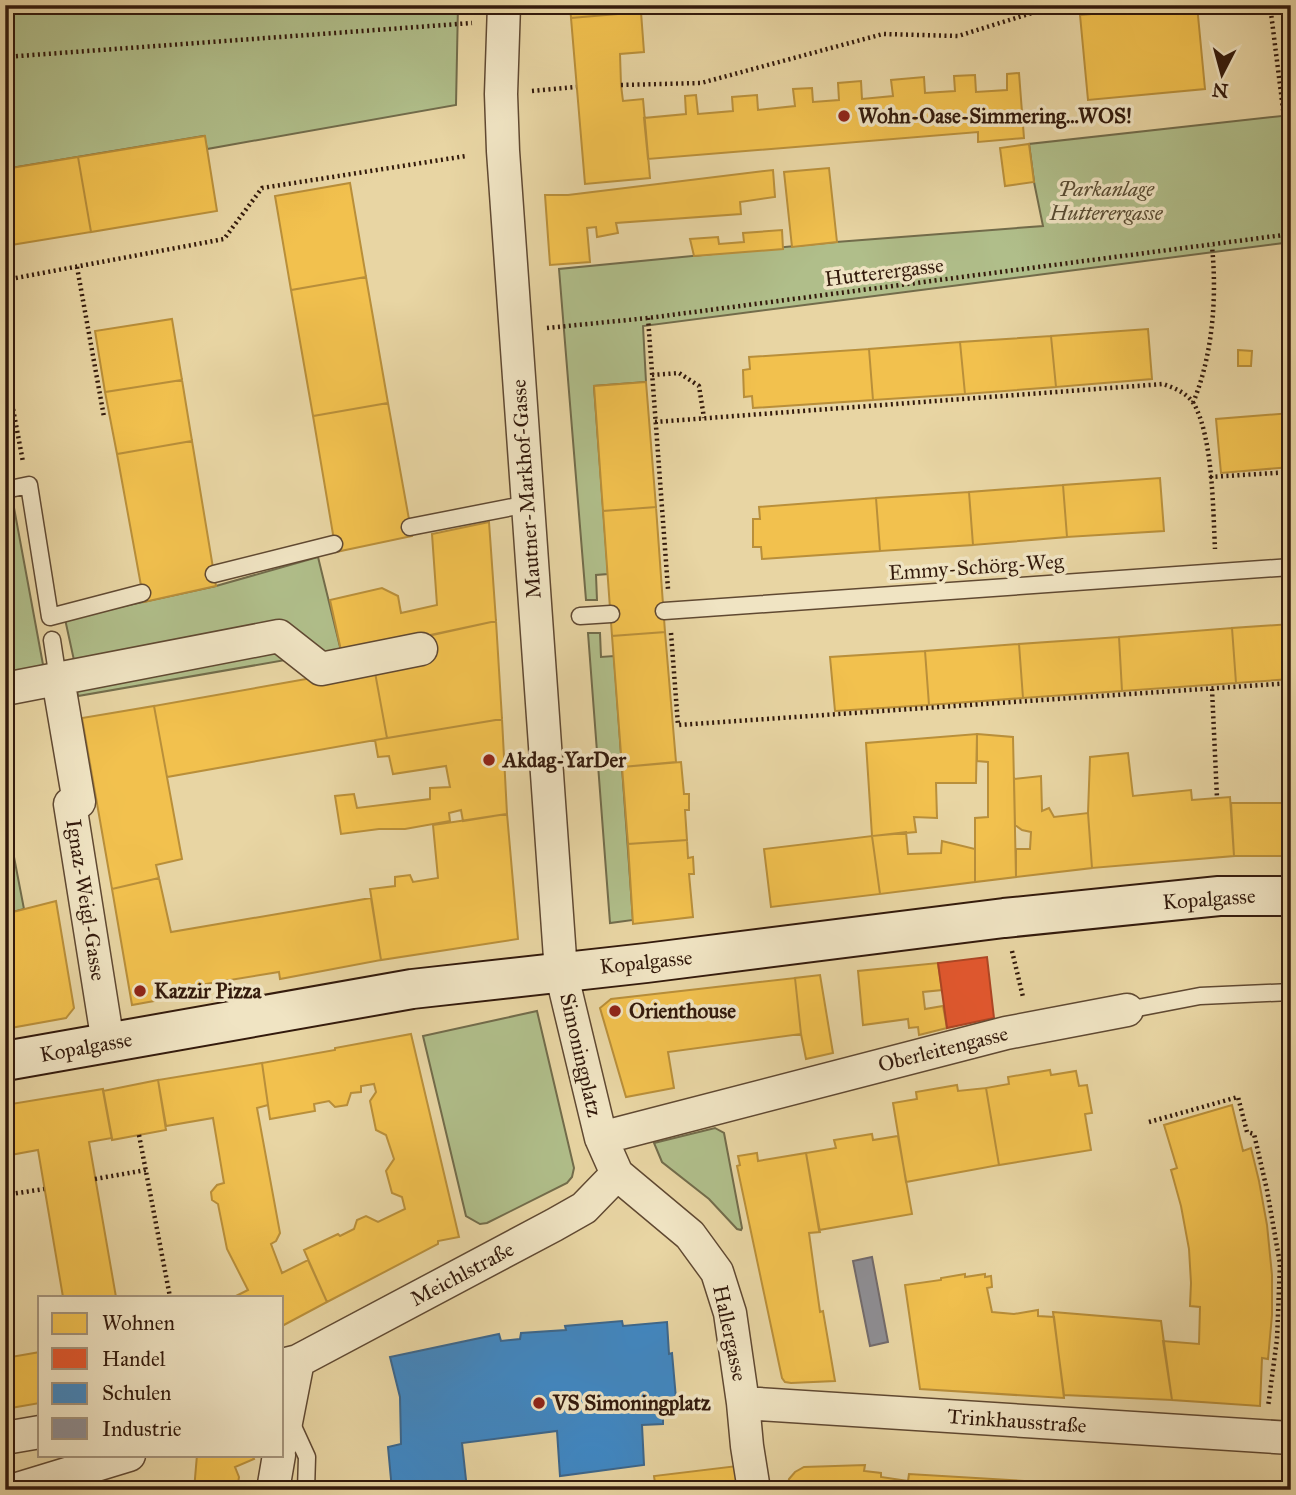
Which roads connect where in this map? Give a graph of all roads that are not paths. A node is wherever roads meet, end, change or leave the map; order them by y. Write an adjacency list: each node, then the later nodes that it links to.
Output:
1 (503, 13): 3 (street, Mautner-Markhof-Gasse)
2 (5, 490): 8 (lane)
3 (528, 504): 4 (lane); 17 (street, Mautner-Markhof-Gasse)
4 (410, 527)
5 (334, 544): 7 (lane)
6 (1291, 567): 9 (lane, Emmy-Schörg-Weg)
7 (214, 574)
8 (142, 593)
9 (666, 611)
10 (611, 614): 11 (lane)
11 (580, 617)
12 (52, 640): 14 (lane, Ignaz-Weigl-Gasse)
13 (421, 649): 14 (street)
14 (58, 679): 15 (street); 20 (street, Ignaz-Weigl-Gasse)
15 (5, 689)
16 (1291, 895): 17 (street, Kopalgasse)
17 (561, 972): 20 (street, Kopalgasse); 22 (street, Simoningplatz)
18 (1291, 992): 19 (lane, Oberleitengasse)
19 (1127, 1010): 22 (street, Oberleitengasse)
20 (108, 1043): 21 (street, Kopalgasse)
21 (5, 1061)
22 (601, 1138): 23 (street, Hallergasse)
23 (617, 1174): 24 (street, Meichlstraße); 25 (street, Hallergasse)
24 (287, 1367): 26 (street)
25 (743, 1403): 29 (street, Trinkhausstraße); 35 (street, Hallergasse)
26 (285, 1429): 34 (lane)
27 (38, 1432): 28 (street)
28 (5, 1438)
29 (1291, 1438)
30 (126, 1456): 32 (street)
31 (279, 1456): 33 (street)
32 (14, 1490)
33 (273, 1490)
34 (306, 1490)
35 (754, 1490)

